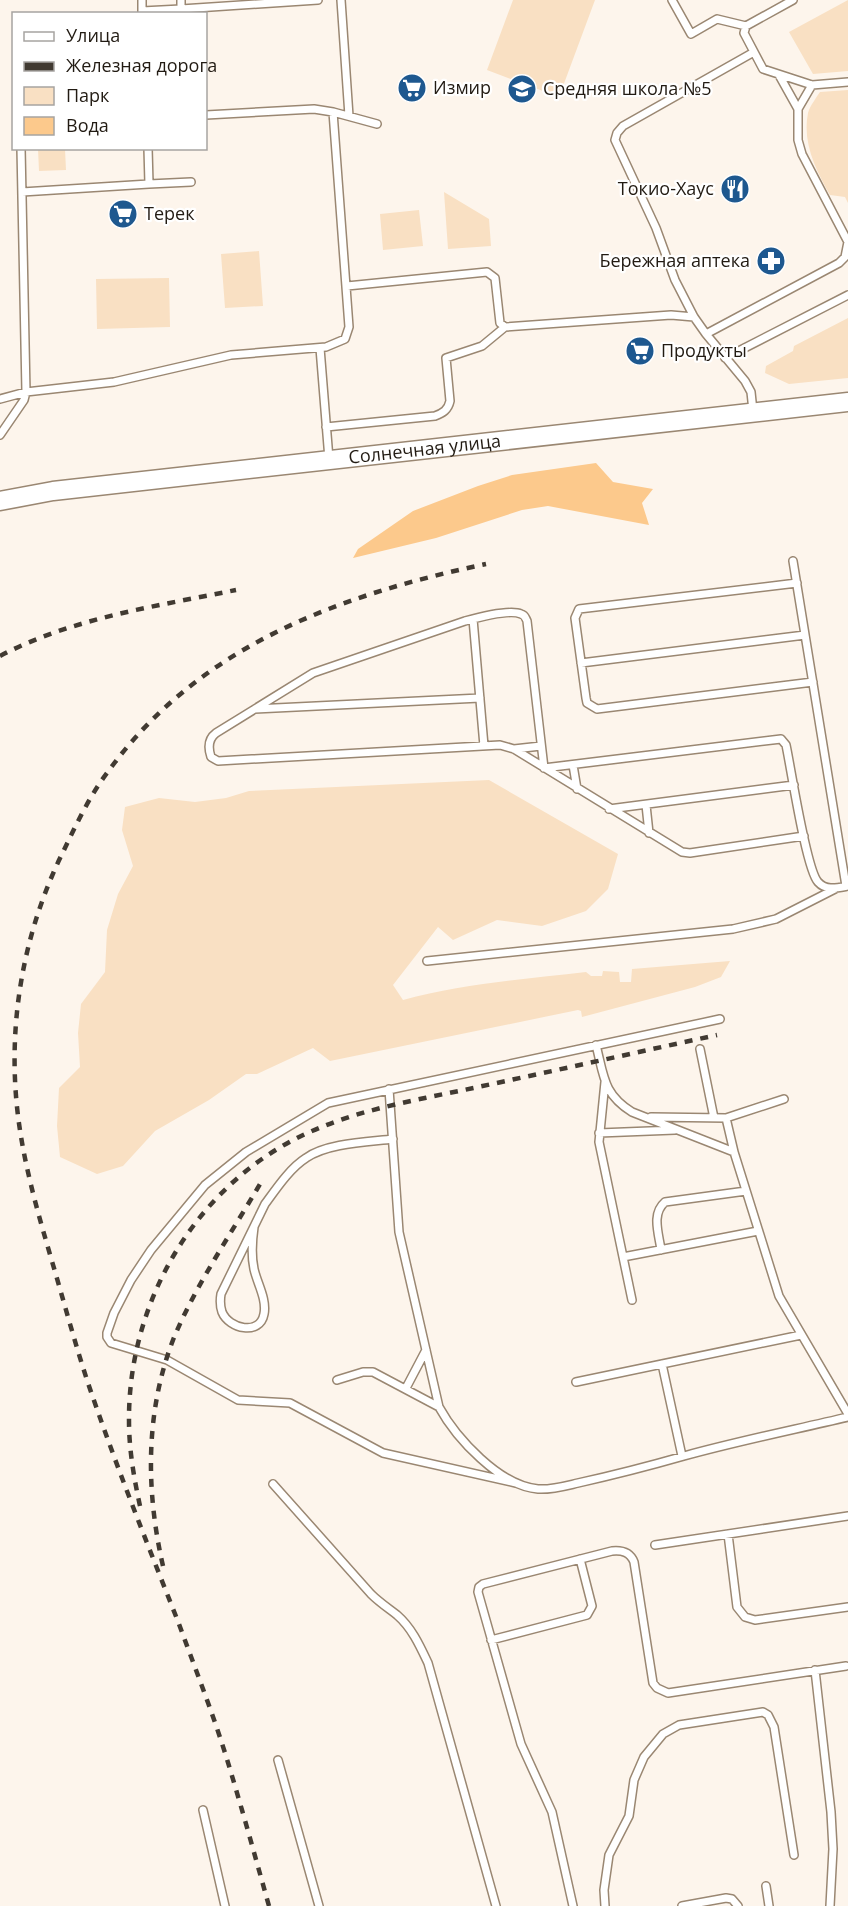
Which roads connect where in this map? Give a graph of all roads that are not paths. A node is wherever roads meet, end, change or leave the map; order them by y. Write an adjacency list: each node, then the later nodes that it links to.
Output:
1 (181, 0): 6 (lane)
2 (318, 0): 6 (lane)
3 (340, 0): 16 (lane)
4 (672, 0): 8 (lane)
5 (793, 0): 8 (lane)
6 (181, 9): 7 (lane)
7 (152, 12)
8 (746, 26): 9 (lane)
9 (754, 52): 10 (lane); 27 (lane)
10 (779, 75): 12 (lane); 13 (lane)
11 (848, 82): 12 (lane)
12 (812, 85): 13 (lane)
13 (798, 109): 24 (lane)
14 (333, 112): 15 (lane); 16 (lane); 25 (lane)
15 (207, 114)
16 (349, 116): 17 (lane)
17 (377, 124)
18 (21, 150): 22 (lane)
19 (148, 150): 21 (lane)
20 (191, 182): 21 (lane)
21 (149, 184): 22 (lane)
22 (22, 192): 32 (lane)
23 (848, 225): 24 (lane)
24 (844, 233): 29 (lane)
25 (347, 286): 28 (lane); 30 (lane)
26 (848, 295): 31 (lane)
27 (694, 317): 28 (lane); 29 (lane)
28 (505, 327): 36 (lane)
29 (706, 334): 31 (lane)
30 (320, 348): 32 (lane); 36 (lane)
31 (725, 358): 35 (lane)
32 (26, 392): 33 (lane); 37 (lane)
33 (0, 399)
34 (848, 402): 35 (street, Солнечная улица)
35 (753, 411): 38 (street, Солнечная улица)
36 (326, 428): 38 (lane)
37 (0, 435)
38 (329, 459): 39 (street, Солнечная улица)
39 (0, 501)
40 (793, 561): 41 (lane)
41 (797, 583): 43 (lane); 44 (lane)
42 (473, 619): 46 (lane); 47 (lane); 49 (lane)
43 (805, 634): 44 (lane); 45 (lane)
44 (581, 663): 45 (lane)
45 (813, 682): 59 (lane)
46 (480, 698): 47 (lane); 48 (lane)
47 (254, 709): 48 (lane)
48 (484, 746): 50 (lane)
49 (542, 746): 50 (lane); 52 (lane)
50 (514, 749): 52 (lane)
51 (573, 765): 52 (lane); 53 (lane); 54 (lane)
52 (544, 768): 54 (lane)
53 (794, 785): 55 (lane); 58 (lane)
54 (577, 789): 56 (lane)
55 (646, 805): 56 (lane); 57 (lane)
56 (609, 809): 57 (lane)
57 (649, 833): 58 (lane)
58 (804, 836): 60 (lane)
59 (847, 886): 60 (lane)
60 (835, 889): 61 (lane)
61 (427, 961)
62 (720, 1019): 63 (lane)
63 (596, 1045): 65 (lane); 66 (lane)
64 (700, 1049): 69 (lane)
65 (605, 1080): 68 (lane); 72 (lane)
66 (389, 1089): 73 (lane); 90 (lane)
67 (784, 1099): 70 (lane)
68 (645, 1116): 69 (lane); 71 (lane)
69 (714, 1118): 70 (lane)
70 (726, 1118): 74 (lane)
71 (679, 1130): 72 (lane); 74 (lane)
72 (599, 1133): 79 (lane)
73 (393, 1139): 76 (lane); 82 (lane)
74 (734, 1152): 75 (lane)
75 (746, 1191): 77 (lane); 78 (lane)
76 (254, 1227): 76 (lane)
77 (758, 1231): 78 (lane); 81 (lane)
78 (661, 1250): 79 (lane)
79 (623, 1257): 80 (lane)
80 (632, 1300)
81 (801, 1335): 83 (lane); 88 (lane)
82 (426, 1350): 86 (lane); 87 (lane)
83 (663, 1364): 85 (lane); 89 (lane)
84 (337, 1380): 86 (lane)
85 (576, 1382)
86 (406, 1388): 87 (lane)
87 (440, 1407): 90 (lane)
88 (848, 1415): 89 (lane)
89 (682, 1456): 90 (lane)
90 (516, 1483)
91 (273, 1484): 106 (lane)
92 (848, 1516): 93 (lane)
93 (728, 1534): 94 (lane); 96 (lane)
94 (655, 1545)
95 (580, 1559): 97 (lane); 97 (lane); 99 (lane)
96 (848, 1607)
97 (491, 1640): 107 (lane)
98 (846, 1666): 99 (lane)
99 (815, 1670): 112 (lane)
100 (278, 1760): 105 (lane)
101 (202, 1810): 104 (lane)
102 (794, 1855): 108 (lane)
103 (766, 1886): 111 (lane)
104 (225, 1906)
105 (319, 1906)
106 (496, 1906)
107 (573, 1906)
108 (606, 1906)
109 (682, 1906): 110 (lane)
110 (738, 1906)
111 (769, 1906)
112 (830, 1906)

